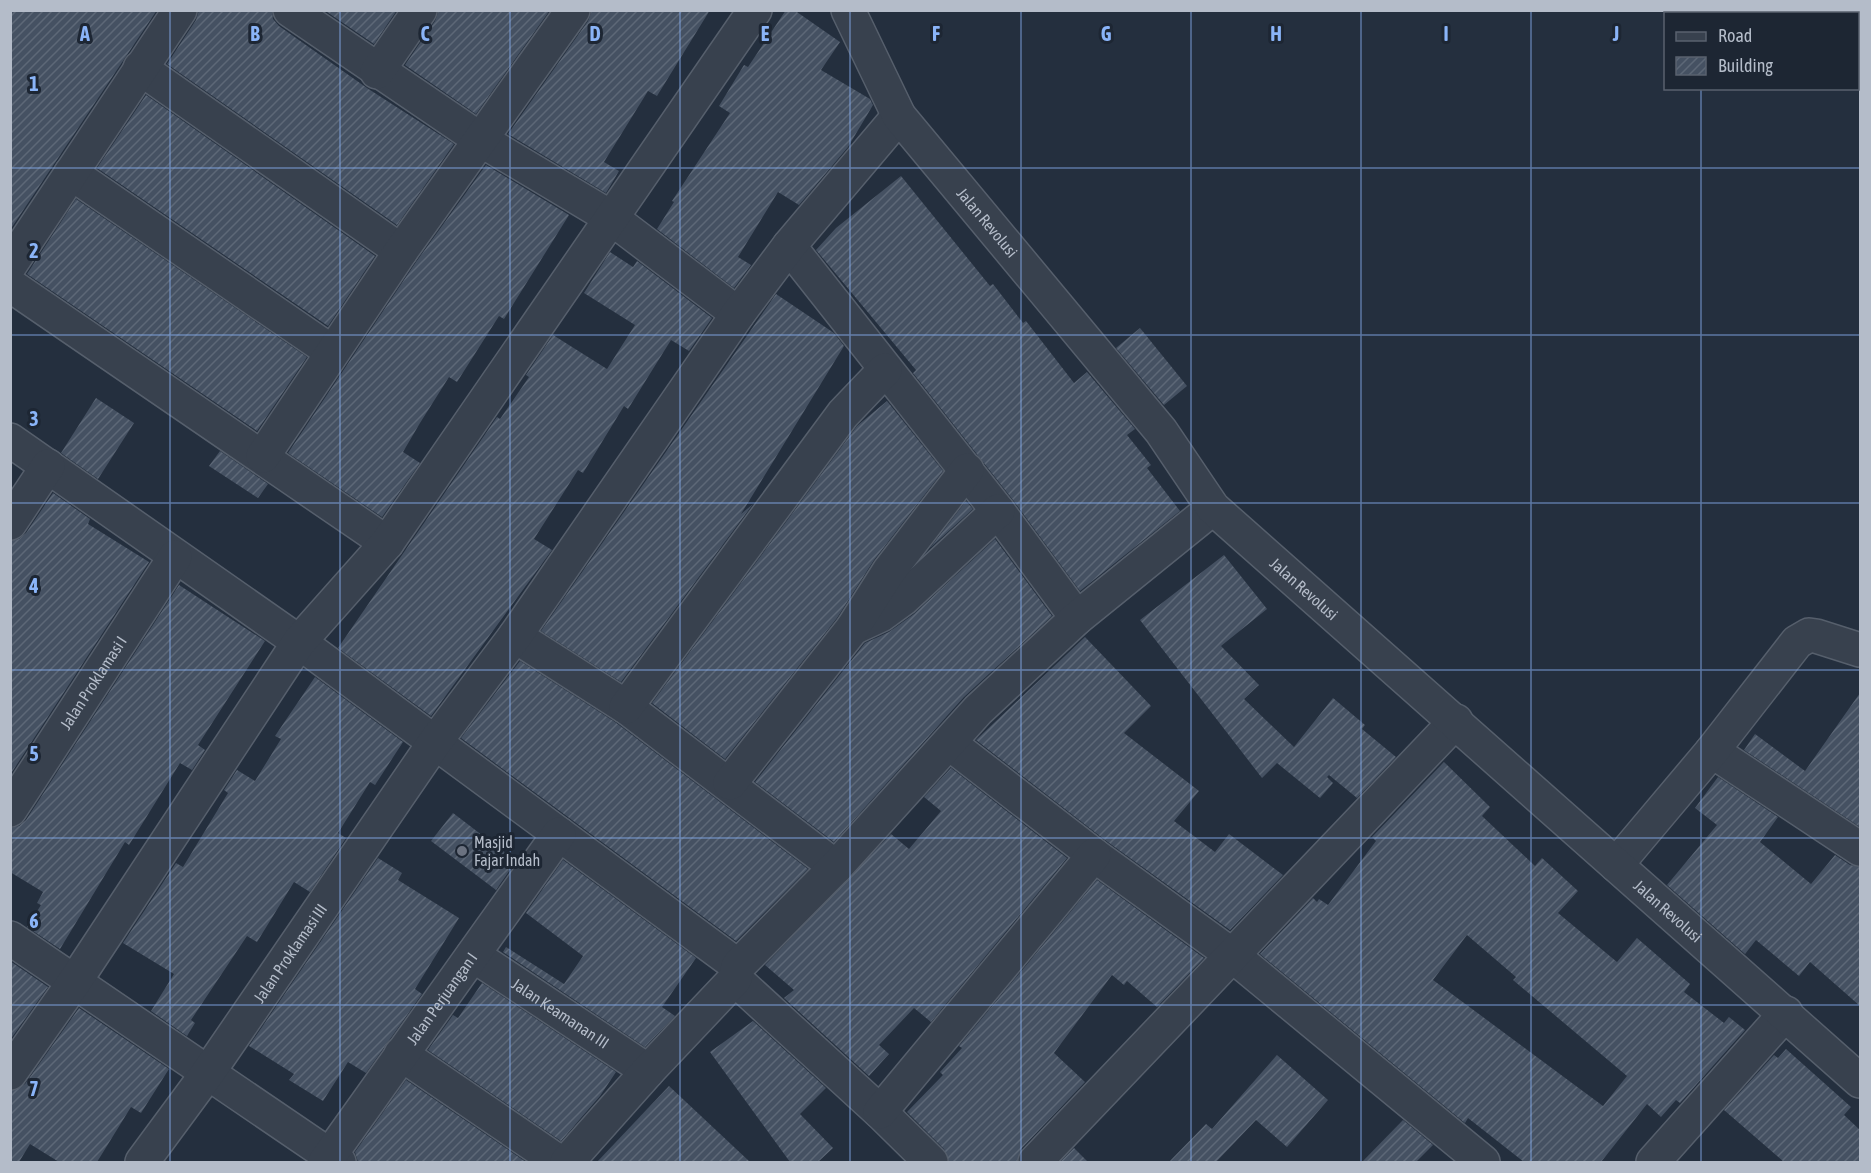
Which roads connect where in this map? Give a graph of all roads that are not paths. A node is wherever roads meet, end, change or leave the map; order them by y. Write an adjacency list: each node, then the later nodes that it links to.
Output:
1 (180, 10): 7 (street)
2 (290, 10): 8 (street)
3 (420, 10): 8 (street)
4 (573, 10): 10 (street)
5 (755, 10): 12 (street)
6 (848, 10): 9 (street, Jalan Revolusi)
7 (140, 68): 11 (street); 14 (street)
8 (377, 72): 10 (street)
9 (899, 116): 13 (street, Jalan Proklamasi III); 24 (street, Jalan Revolusi)
10 (481, 140): 12 (street); 14 (street)
11 (71, 173): 15 (street); 18 (street)
12 (610, 217): 17 (street); 27 (street)
13 (789, 246): 17 (street, Jalan Proklamasi III); 19 (street)
14 (401, 251): 18 (street)
15 (10, 265)
16 (10, 285): 21 (street)
17 (738, 314): 31 (street, Jalan Proklamasi III)
18 (332, 352): 21 (street)
19 (885, 370): 23 (street); 34 (street)
20 (10, 440): 22 (street)
21 (263, 456): 27 (street)
22 (48, 466): 26 (street); 28 (street)
23 (967, 470): 25 (street); 30 (street)
24 (1213, 508): 29 (street); 35 (street, Jalan Revolusi)
25 (998, 511): 29 (street); 30 (street)
26 (10, 523)
27 (387, 543): 32 (street)
28 (175, 557): 32 (street); 40 (street, Jalan Proklamasi I)
29 (1077, 618): 37 (street)
30 (852, 629): 39 (street)
31 (514, 636): 34 (street); 36 (street, Jalan Proklamasi III)
32 (298, 642): 36 (street); 50 (street)
33 (1860, 650): 38 (street)
34 (626, 707): 39 (street)
35 (1456, 721): 44 (street, Jalan Revolusi); 48 (street)
36 (435, 742): 41 (street); 55 (street, Jalan Proklamasi III)
37 (949, 743): 43 (street); 45 (street)
38 (1712, 751): 42 (street); 44 (street)
39 (730, 783): 45 (street)
40 (10, 810)
41 (559, 834): 47 (street, Jalan Perjuangan I); 49 (street)
42 (1860, 849)
43 (1094, 855): 48 (street); 57 (street)
44 (1616, 865): 51 (street, Jalan Revolusi)
45 (836, 867): 49 (street)
46 (10, 938): 50 (street)
47 (473, 955): 52 (street, Jalan Perjuangan I); 53 (street, Jalan Keamanan III)
48 (1232, 955): 63 (street); 64 (street)
49 (736, 972): 53 (street); 57 (street)
50 (75, 981): 54 (street); 55 (street)
51 (1786, 1014): 56 (street, Jalan Revolusi); 65 (street)
52 (401, 1054): 58 (street, Jalan Perjuangan I); 60 (street)
53 (648, 1071): 61 (street)
54 (10, 1073)
55 (207, 1074): 58 (street); 59 (street, Jalan Proklamasi III)
56 (1860, 1081)
57 (880, 1112): 62 (street)
58 (332, 1160)
59 (142, 1162)
60 (559, 1162)
61 (567, 1162)
62 (931, 1162)
63 (1035, 1162)
64 (1483, 1162)
65 (1653, 1162)

